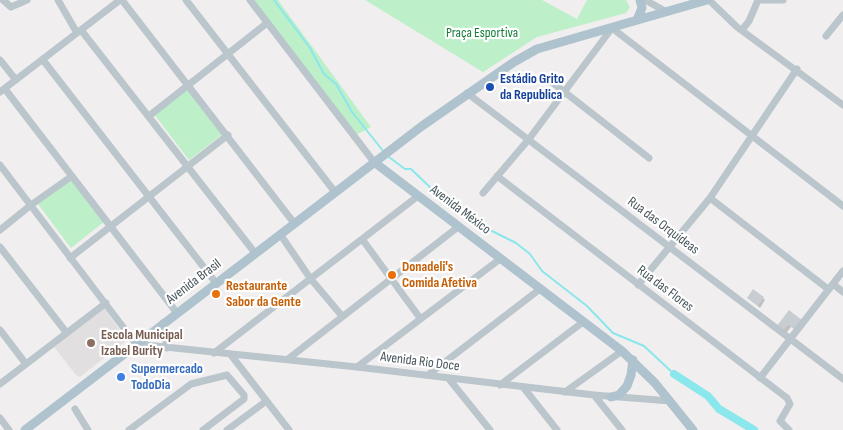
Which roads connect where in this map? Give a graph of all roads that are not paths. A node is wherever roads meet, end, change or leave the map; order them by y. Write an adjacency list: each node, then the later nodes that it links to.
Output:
1 (3, 0): 2 (street)
2 (27, 0)
3 (58, 0): 18 (street)
4 (121, 0): 18 (street); 26 (street)
5 (186, 0): 20 (street)
6 (250, 0): 15 (street, Avenida México)
7 (640, 0): 14 (main road)
8 (646, 0): 12 (street)
9 (708, 0): 12 (main road, Avenida Brasil); 17 (street)
10 (758, 0): 11 (street); 17 (street)
11 (783, 0)
12 (665, 11): 14 (main road, Avenida Brasil)
13 (843, 15): 19 (street)
14 (637, 20): 16 (main road, Avenida Brasil)
15 (267, 22): 20 (street); 36 (street, Avenida México)
16 (612, 28): 28 (street); 29 (main road, Avenida Brasil); 33 (street)
17 (742, 30): 23 (street)
18 (79, 32): 22 (street); 31 (street)
19 (826, 36)
20 (227, 53): 26 (street); 41 (street)
21 (0, 60): 25 (street)
22 (43, 60): 25 (street); 43 (street)
23 (797, 69): 30 (street); 33 (street)
24 (548, 79): 28 (street)
25 (16, 80): 27 (street)
26 (188, 83): 31 (street); 32 (street)
27 (2, 91): 39 (street)
28 (565, 92): 34 (street); 35 (street)
29 (467, 94): 34 (street, Rua das Orquídeas); 36 (main road, Avenida Brasil)
30 (843, 105)
31 (149, 116): 38 (street)
32 (228, 135): 38 (street); 48 (street)
33 (753, 135): 45 (street); 47 (street)
34 (529, 139): 40 (street); 55 (street, Rua das Orquídeas)
35 (649, 158)
36 (378, 160): 41 (main road, Avenida Brasil); 44 (main road, Avenida México)
37 (0, 165): 46 (street)
38 (188, 165): 43 (street); 56 (street)
39 (72, 176): 46 (street); 49 (street)
40 (497, 176): 42 (street); 63 (street, Rua das Flores)
41 (335, 192): 48 (main road, Avenida Brasil)
42 (483, 193)
43 (150, 196): 49 (street); 62 (street)
44 (418, 196): 50 (main road, Avenida México); 53 (street)
45 (710, 198): 55 (street); 64 (street)
46 (31, 205): 51 (street); 57 (street)
47 (843, 206)
48 (294, 223): 52 (main road, Avenida Brasil)
49 (110, 226): 57 (street); 68 (street)
50 (458, 227): 58 (main road, Avenida México); 61 (street)
51 (0, 230)
52 (280, 234): 56 (main road, Avenida Brasil); 60 (street)
53 (362, 239): 60 (street); 61 (street)
54 (0, 246): 74 (street)
55 (670, 247): 63 (street); 75 (street, Rua das Orquídeas)
56 (255, 253): 62 (main road, Avenida Brasil)
57 (70, 258): 67 (street)
58 (500, 259): 65 (main road, Avenida México); 70 (street)
59 (843, 271): 64 (street)
60 (310, 278): 69 (street); 79 (street)
61 (391, 279): 69 (street); 70 (street)
62 (216, 283): 68 (main road, Avenida Brasil)
63 (638, 285): 86 (street, Rua das Flores)
64 (830, 286): 66 (street); 75 (street)
65 (540, 289): 71 (main road, Avenida México); 85 (street)
66 (843, 292)
67 (106, 303): 74 (street); 76 (street)
68 (177, 313): 72 (main road, Avenida Brasil)
69 (342, 316): 81 (street)
70 (420, 318): 84 (street)
71 (583, 322): 78 (main road, Avenida México); 90 (street)
72 (163, 323): 76 (main road, Avenida Brasil); 77 (street)
73 (0, 330): 83 (street)
74 (66, 332): 83 (street)
75 (792, 339): 86 (street); 88 (street, Rua das Orquídeas)
76 (136, 344): 77 (street, Avenida Rio Doce); 100 (main road, Avenida Brasil)
77 (167, 348): 79 (street, Avenida Rio Doce)
78 (622, 351): 82 (main road, Avenida México); 92 (street)
79 (214, 353): 80 (street, Avenida Rio Doce)
80 (231, 355): 81 (street, Avenida Rio Doce); 96 (street)
81 (288, 359): 84 (street, Avenida Rio Doce)
82 (633, 360): 94 (main road); 95 (main road, Avenida México)
83 (26, 364): 89 (street)
84 (358, 367): 85 (street, Avenida Rio Doce)
85 (428, 375): 87 (street, Avenida Rio Doce)
86 (760, 378): 110 (street, Rua das Flores)
87 (449, 379): 90 (street, Avenida Rio Doce); 106 (street)
88 (843, 379)
89 (0, 384)
90 (500, 385): 91 (street, Avenida Rio Doce)
91 (523, 388): 92 (street, Avenida Rio Doce); 107 (street)
92 (565, 392): 93 (street, Avenida Rio Doce)
93 (594, 395): 94 (street, Avenida Rio Doce); 108 (street)
94 (611, 396): 95 (street, Avenida Rio Doce)
95 (670, 401): 109 (main road, Avenida México)
96 (265, 402): 104 (street); 105 (street)
97 (74, 409): 101 (street)
98 (0, 418): 99 (street)
99 (9, 430)
100 (25, 430)
101 (88, 430)
102 (129, 430): 103 (street)
103 (203, 430)
104 (227, 430)
105 (289, 430)
106 (490, 430)
107 (557, 430)
108 (622, 430)
109 (693, 430)
110 (789, 430)

